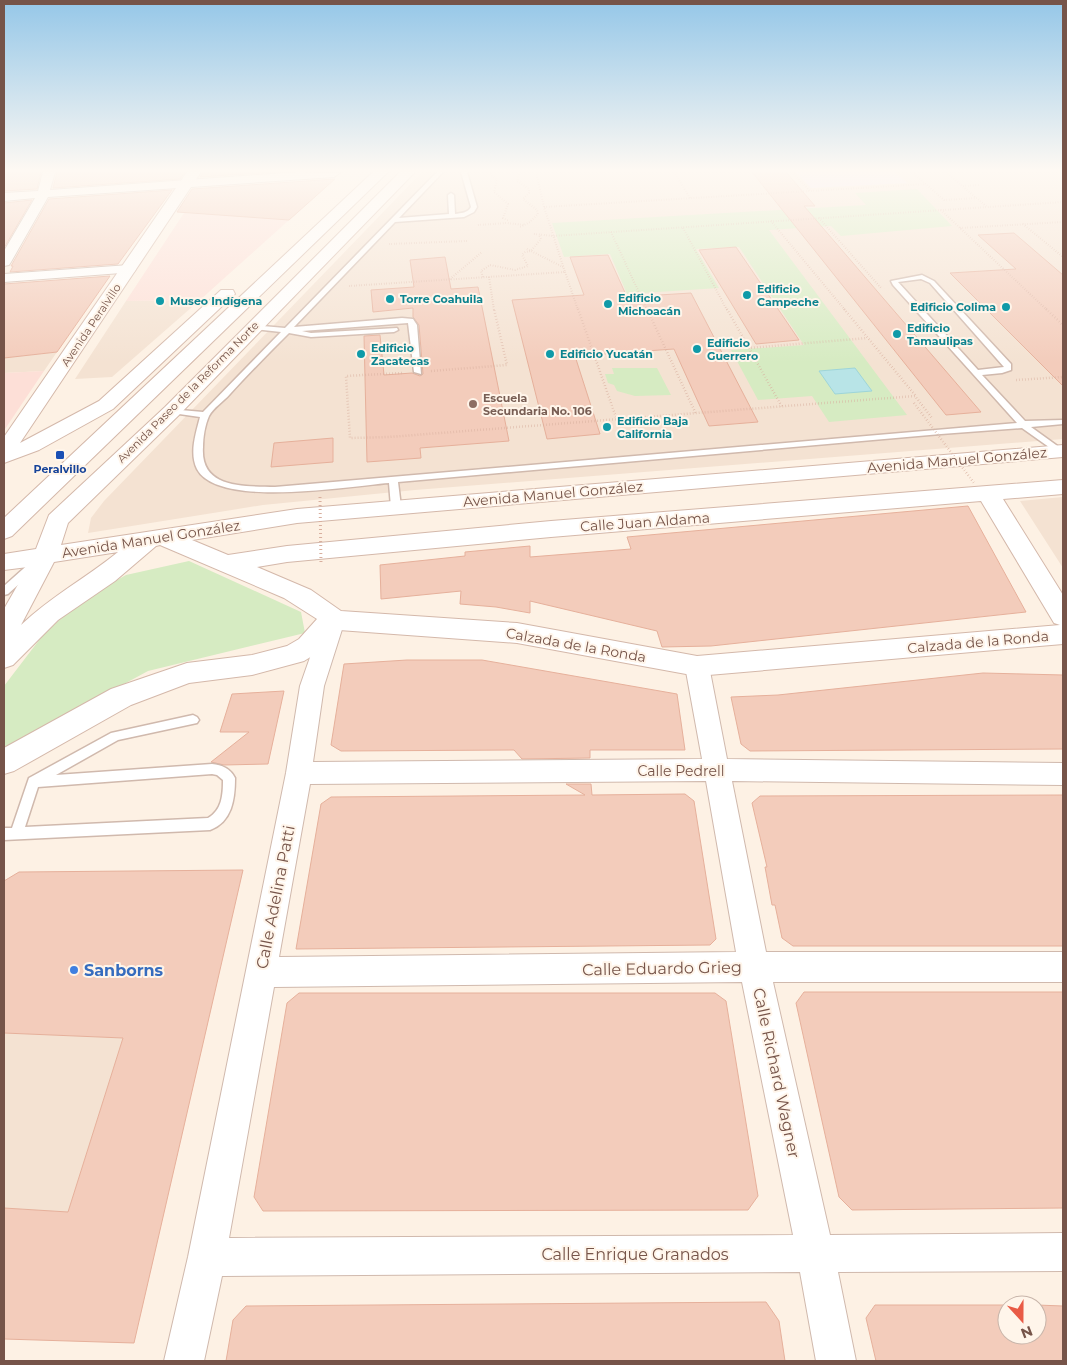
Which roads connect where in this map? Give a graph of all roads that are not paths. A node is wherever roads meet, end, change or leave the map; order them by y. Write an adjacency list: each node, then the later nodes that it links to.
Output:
1 (19, 236): 6 (street)
2 (152, 236): 7 (street, Avenida Peralvillo)
3 (315, 236): 30 (street, Avenida Paseo de la Reforma Norte)
4 (345, 236): 10 (street, Avenida Paseo de la Reforma Norte)
5 (379, 236): 11 (lane)
6 (4, 262)
7 (129, 269): 8 (street); 19 (street, Avenida Peralvillo)
8 (4, 278)
9 (238, 284): 21 (street)
10 (254, 327): 11 (lane); 15 (street, Avenida Paseo de la Reforma Norte)
11 (287, 330): 12 (lane); 13 (lane); 16 (lane)
12 (394, 330)
13 (418, 372)
14 (975, 373): 14 (lane); 18 (lane)
15 (172, 410): 16 (lane); 32 (street, Avenida Paseo de la Reforma Norte)
16 (205, 415): 23 (lane)
17 (1063, 422): 18 (lane)
18 (1024, 425): 20 (lane); 23 (lane)
19 (4, 452)
20 (1062, 452): 22 (street, Avenida Manuel González)
21 (4, 457)
22 (764, 476): 26 (street, Avenida Manuel González); 28 (street)
23 (393, 480): 27 (lane)
24 (1063, 487): 25 (street, Calle Juan Aldama)
25 (981, 488): 28 (street, Calle Juan Aldama); 36 (street)
26 (438, 504): 27 (street, Avenida Manuel González); 29 (street)
27 (396, 507): 31 (street, Avenida Manuel González)
28 (777, 512): 29 (street, Calle Juan Aldama)
29 (551, 529): 34 (street, Calle Juan Aldama)
30 (4, 531)
31 (156, 539): 32 (street, Avenida Manuel González); 34 (street); 40 (street)
32 (46, 556): 33 (street, Avenida Manuel González); 35 (lane); 38 (street, Avenida Paseo de la Reforma Norte)
33 (4, 562)
34 (227, 562): 37 (street)
35 (4, 591)
36 (1063, 616)
37 (334, 620): 41 (street, Calzada de la Ronda); 43 (street); 45 (street, Calle Adelina Patti)
38 (4, 632)
39 (1063, 634): 41 (street, Calzada de la Ronda)
40 (4, 658)
41 (697, 666): 44 (street, Calle Richard Wagner)
42 (193, 720): 47 (lane)
43 (4, 762)
44 (718, 770): 45 (street, Calle Pedrell); 46 (street, Calle Pedrell); 49 (street, Calle Richard Wagner)
45 (299, 773): 51 (street, Calle Adelina Patti)
46 (1063, 774)
47 (33, 782): 48 (lane); 48 (lane)
48 (10, 833)
49 (754, 967): 50 (street, Calle Eduardo Grieg); 51 (street, Calle Eduardo Grieg); 52 (street, Calle Richard Wagner)
50 (1063, 967)
51 (261, 972): 54 (street, Calle Adelina Patti)
52 (815, 1252): 53 (street, Calle Enrique Granados); 54 (street, Calle Enrique Granados); 56 (street, Calle Richard Wagner)
53 (1063, 1252)
54 (207, 1257): 55 (street, Calle Adelina Patti)
55 (184, 1361)
56 (836, 1361)

